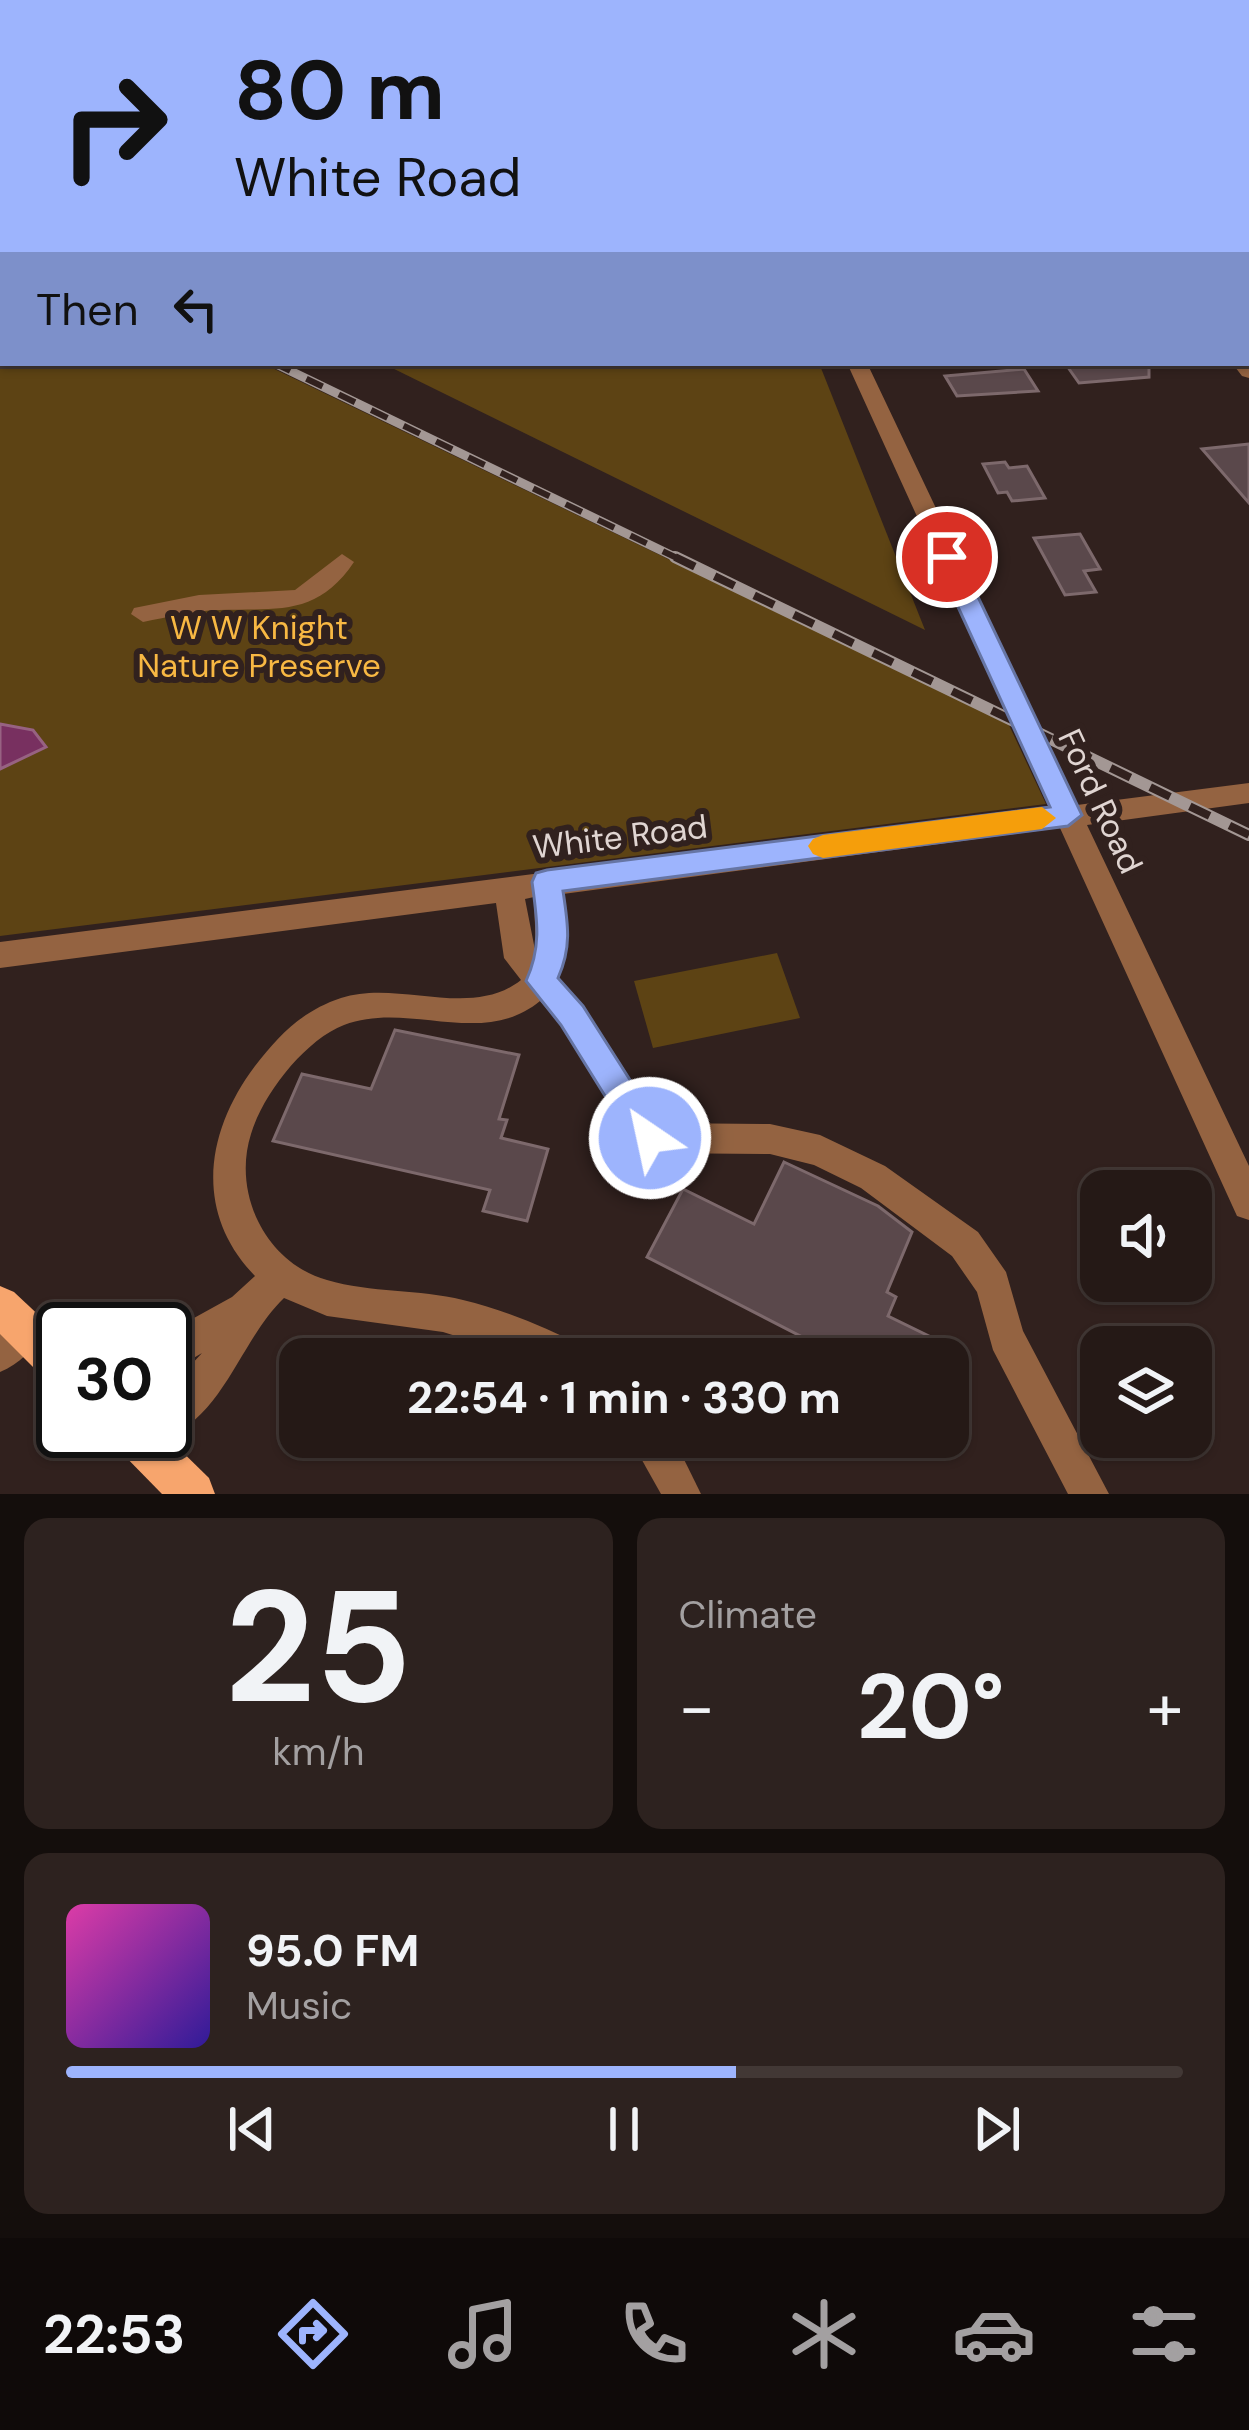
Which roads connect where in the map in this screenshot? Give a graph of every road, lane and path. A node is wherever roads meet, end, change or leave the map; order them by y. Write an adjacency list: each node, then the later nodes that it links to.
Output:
1 (858, 366): 5 (street, Ford Road)
2 (342, 562): 3 (street)
3 (143, 614)
4 (1249, 793): 5 (street, White Road)
5 (1068, 815): 6 (street, White Road); 10 (street, Ford Road)
6 (547, 882): 7 (street, White Road); 9 (street)
7 (508, 887): 8 (street, White Road); 9 (street)
8 (0, 955)
9 (542, 981): 11 (street); 22 (street)
10 (1249, 1204)
11 (282, 1274): 12 (street); 15 (street)
12 (245, 1310): 14 (street); 17 (street)
13 (8, 1329): 16 (main road)
14 (192, 1338)
15 (527, 1338)
16 (36, 1348)
17 (192, 1390)
18 (167, 1458): 20 (main road)
19 (665, 1458): 21 (street)
20 (193, 1494)
21 (681, 1494)
22 (1089, 1494)

